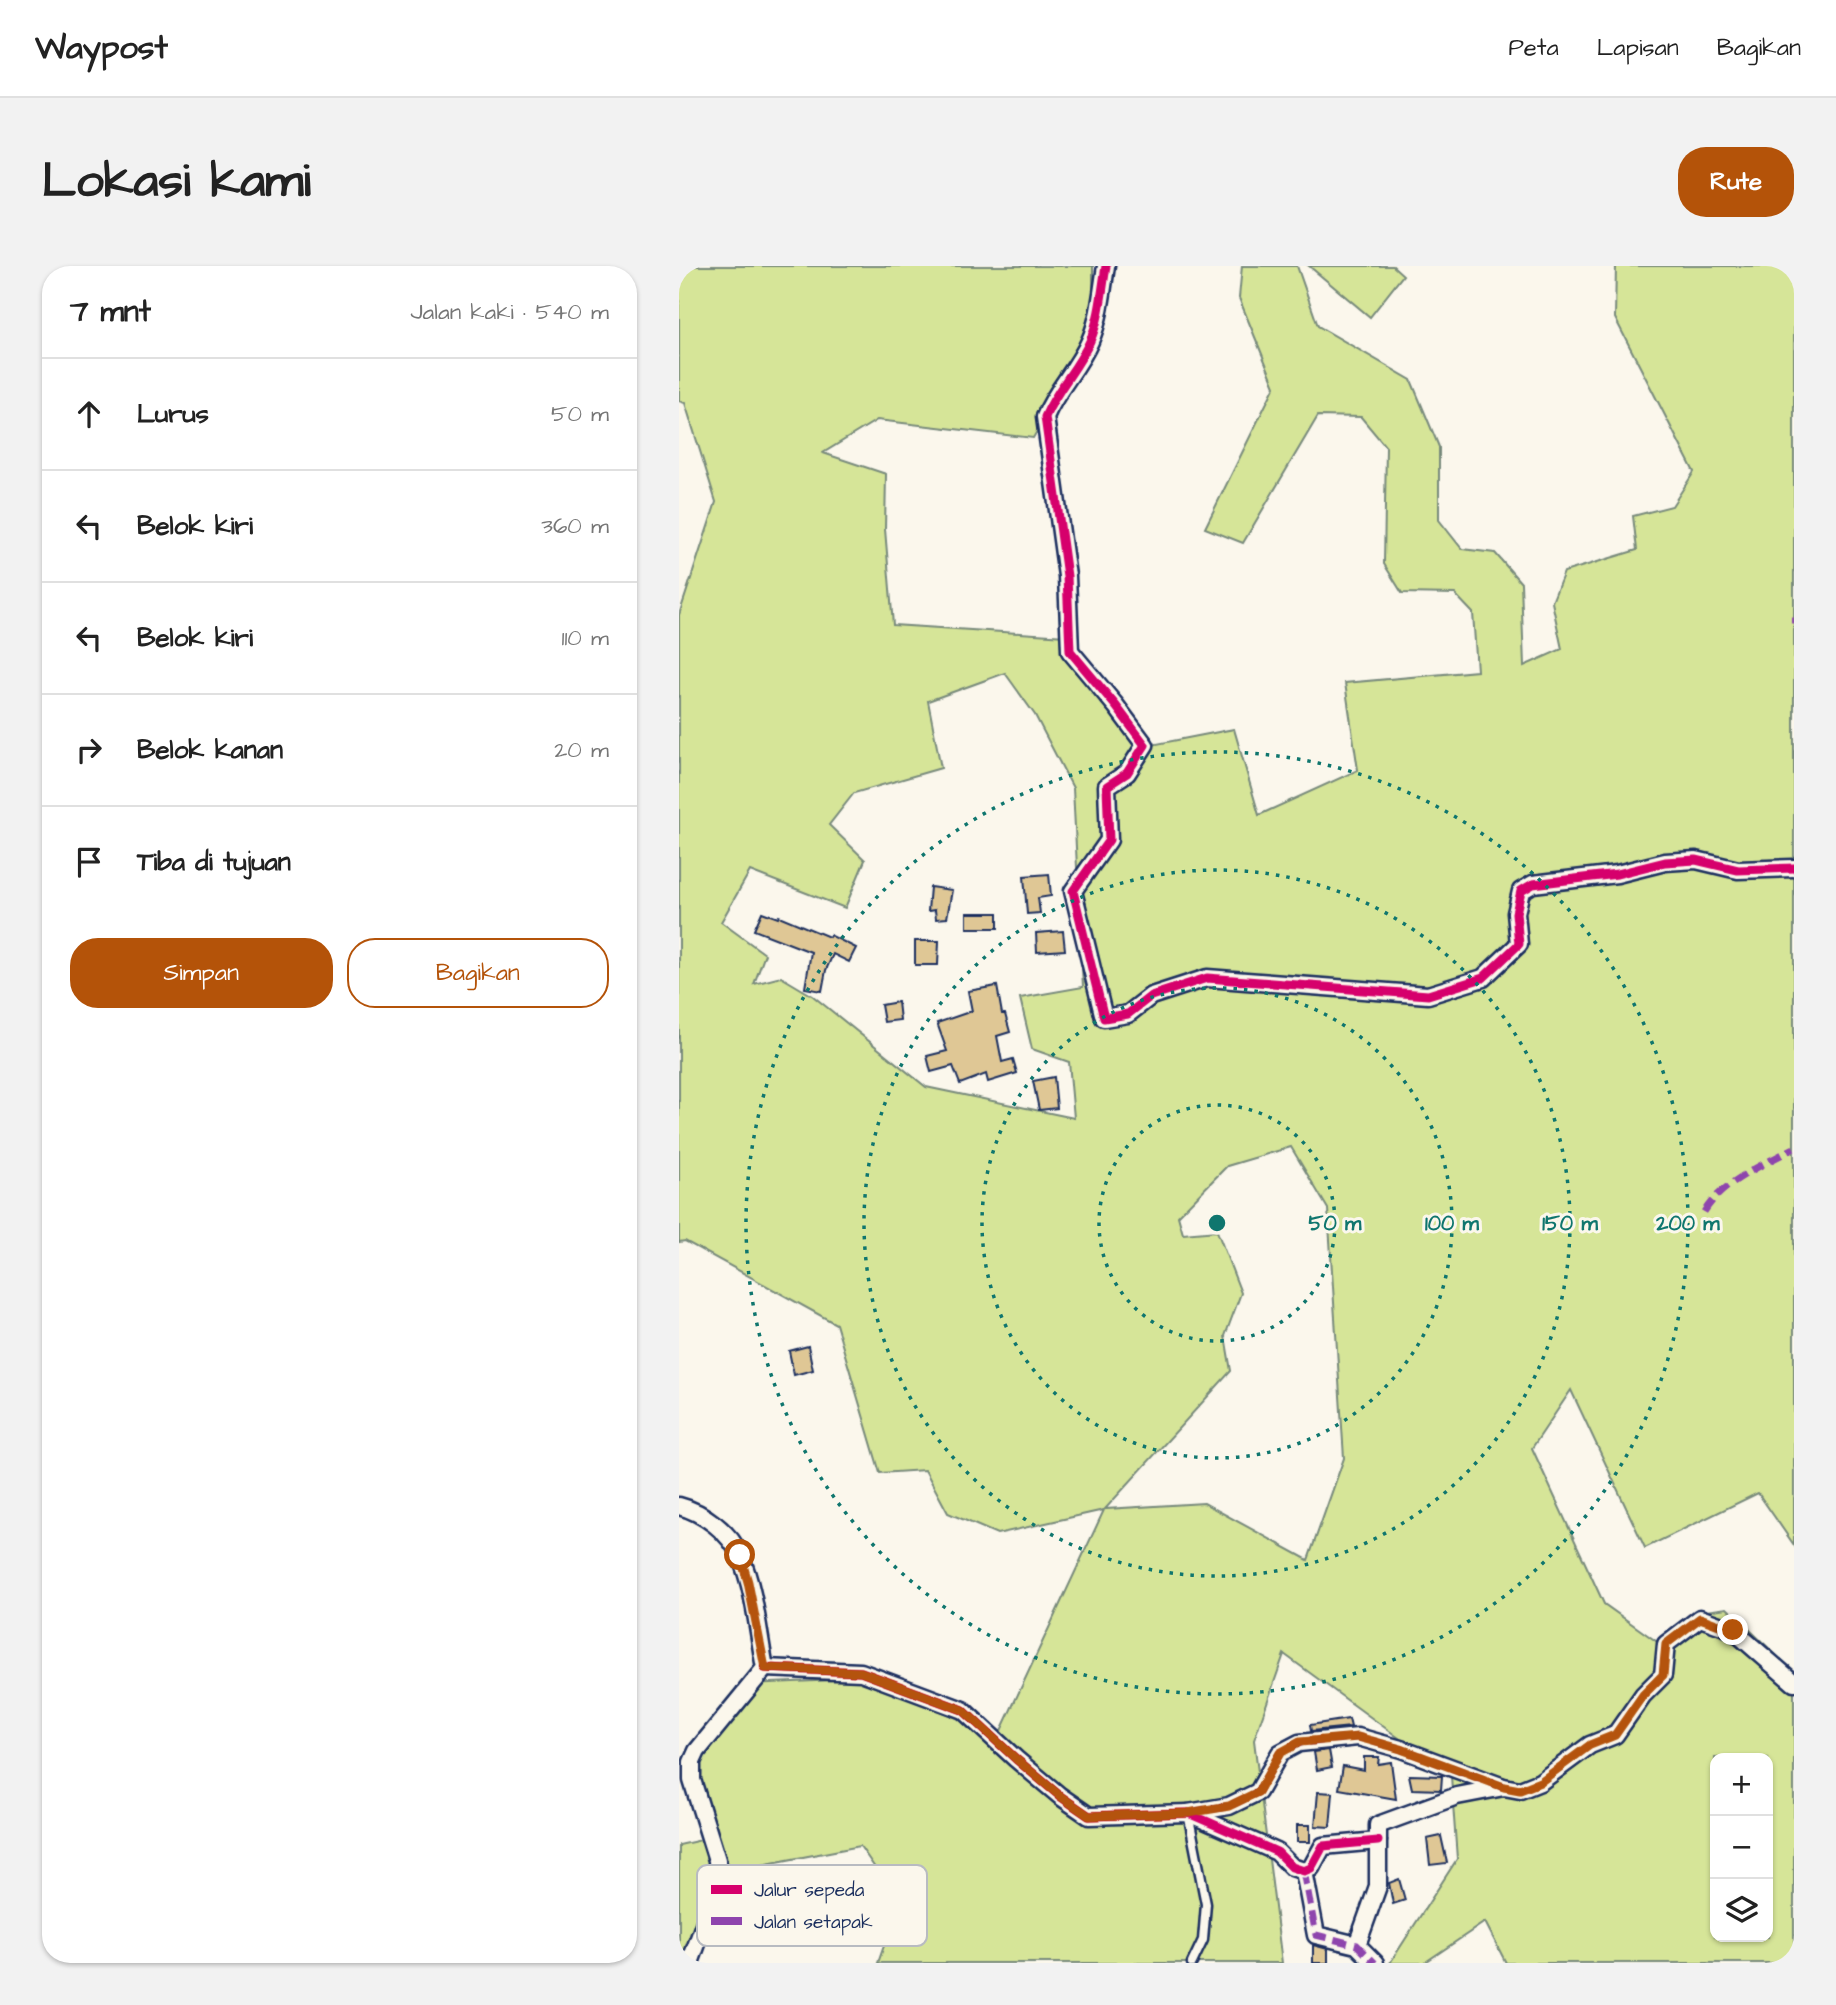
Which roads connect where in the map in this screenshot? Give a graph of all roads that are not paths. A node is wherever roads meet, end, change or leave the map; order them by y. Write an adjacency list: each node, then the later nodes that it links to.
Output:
1 (1106, 266): 2 (street)
2 (1794, 868)
3 (679, 1506): 4 (street)
4 (765, 1668): 7 (street); 9 (street)
5 (1794, 1683): 6 (street)
6 (1504, 1787): 7 (street); 8 (street)
7 (1188, 1813): 10 (street); 14 (lane)
8 (1378, 1841): 10 (street); 12 (street)
9 (717, 1865)
10 (1304, 1871): 12 (street)
11 (697, 1944): 13 (street)
12 (1357, 1945): 15 (street)
13 (690, 1963)
14 (1192, 1963)
15 (1375, 1963)

